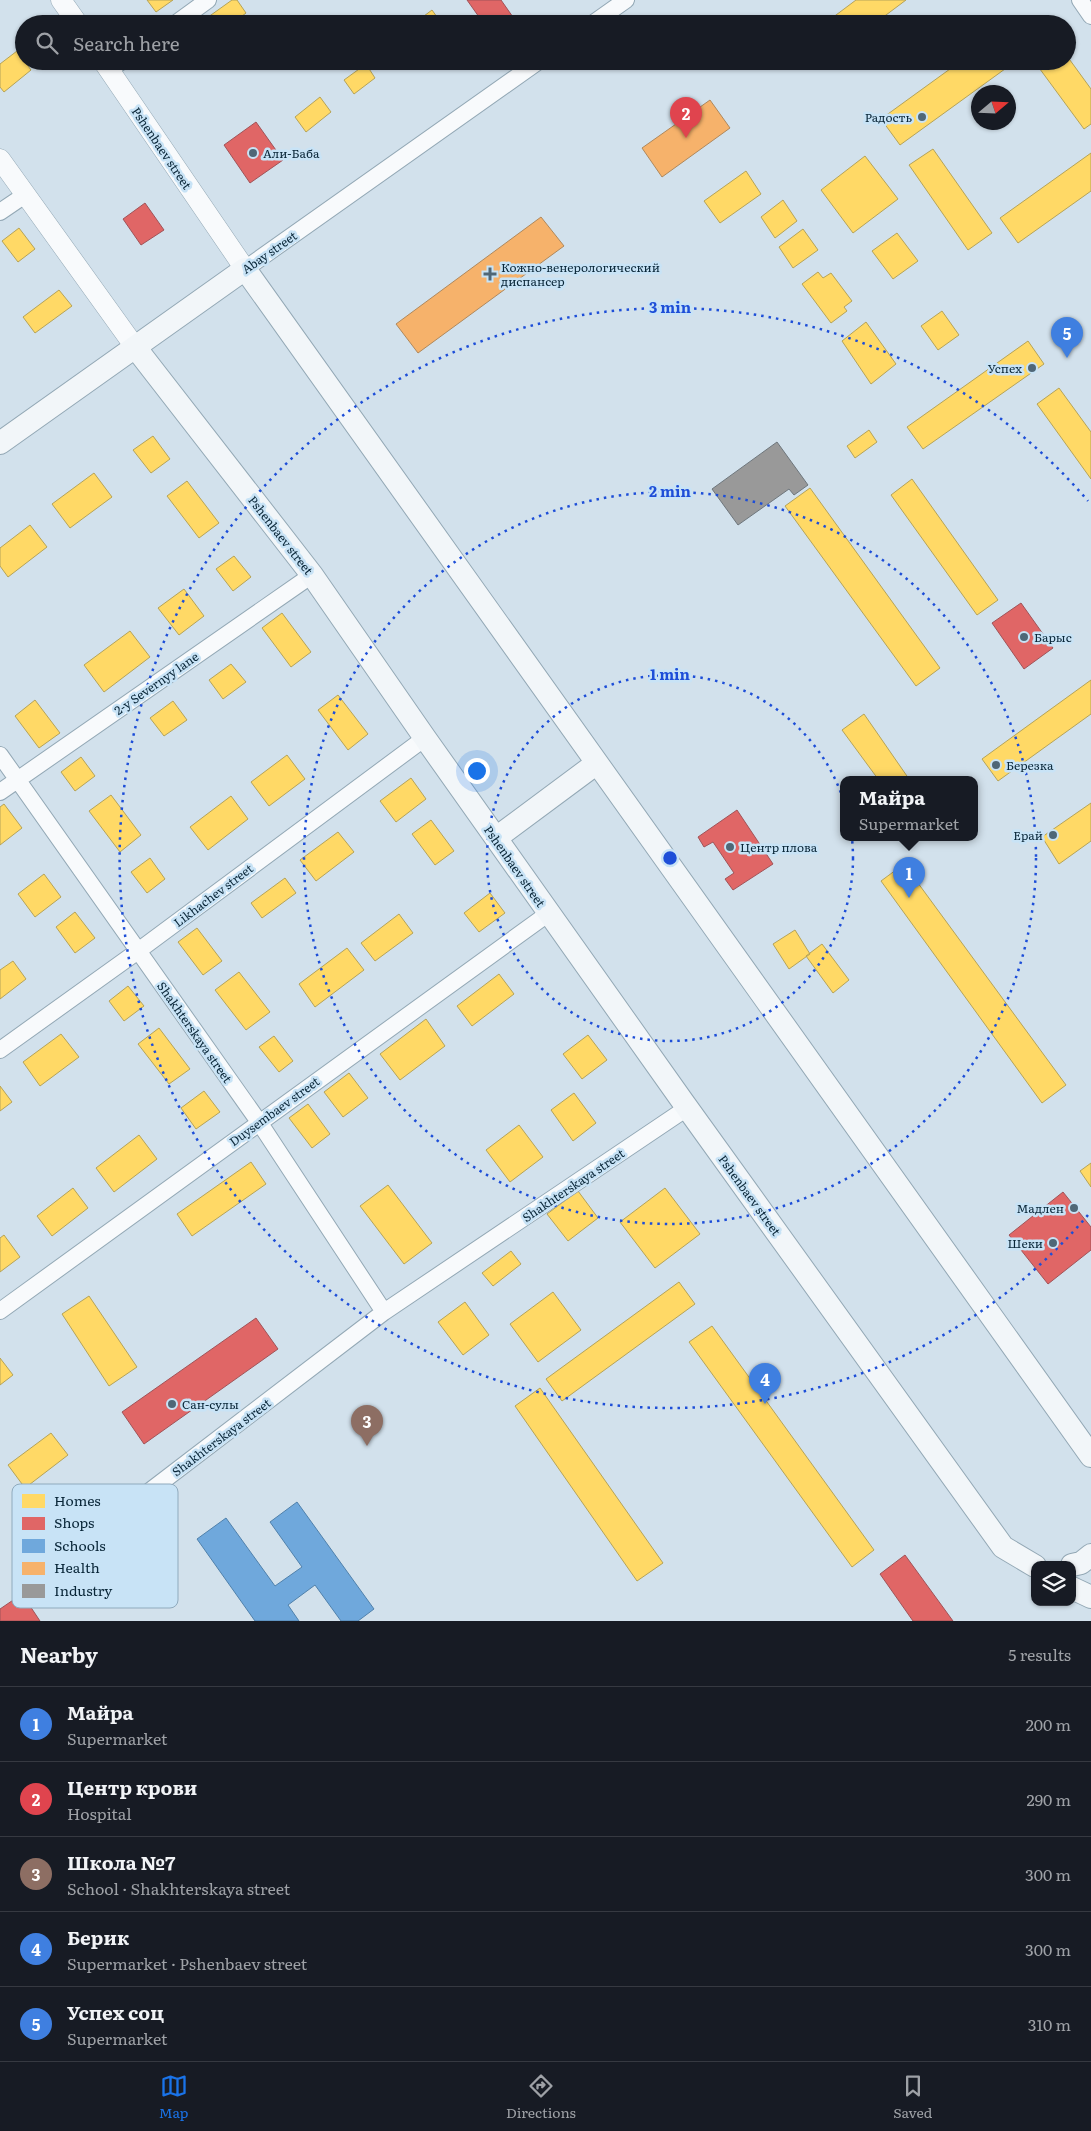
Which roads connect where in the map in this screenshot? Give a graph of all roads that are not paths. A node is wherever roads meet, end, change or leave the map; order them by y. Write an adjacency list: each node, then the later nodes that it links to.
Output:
1 (61, 0): 5 (street)
2 (208, 0): 6 (street)
3 (626, 0): 7 (street)
4 (1080, 0): 8 (street)
5 (72, 15)
6 (187, 15)
7 (605, 15)
8 (1091, 16)
9 (115, 70): 14 (street, Pshenbaev street)
10 (526, 70): 14 (street, Abay street)
11 (0, 159): 12 (street, Pshenbaev street)
12 (25, 194): 13 (street); 15 (street, Pshenbaev street)
13 (0, 212)
14 (245, 269): 15 (main road, Abay street); 20 (main road, Pshenbaev street)
15 (135, 347): 16 (main road, Abay street); 17 (main road, Pshenbaev street)
16 (0, 443)
17 (312, 575): 18 (main road, Pshenbaev street); 21 (street, 2-y Severnyy lane)
18 (425, 738): 23 (main road, Pshenbaev street); 25 (street, Likhachev street)
19 (0, 756): 21 (street, Shakhterskaya street)
20 (597, 763): 23 (main road); 31 (main road, Pshenbaev street)
21 (17, 780): 22 (street, 2-y Severnyy lane); 25 (street, Shakhterskaya street)
22 (0, 792)
23 (496, 838): 24 (main road, Pshenbaev street)
24 (548, 913): 27 (main road, Pshenbaev street); 28 (street, Duysembaev street)
25 (138, 950): 26 (street, Likhachev street); 28 (street, Shakhterskaya street)
26 (0, 1050)
27 (687, 1108): 30 (street, Shakhterskaya street); 33 (main road, Pshenbaev street)
28 (258, 1122): 29 (street, Duysembaev street); 30 (street, Shakhterskaya street)
29 (0, 1311)
30 (384, 1312): 32 (street, Shakhterskaya street)
31 (1091, 1456)
32 (159, 1484)
33 (1003, 1547): 35 (main road); 36 (main road, Pshenbaev street)
34 (1091, 1555): 37 (main road)
35 (1038, 1561)
36 (1031, 1564)
37 (1076, 1564)
38 (1076, 1590): 39 (main road)
39 (1091, 1597)

